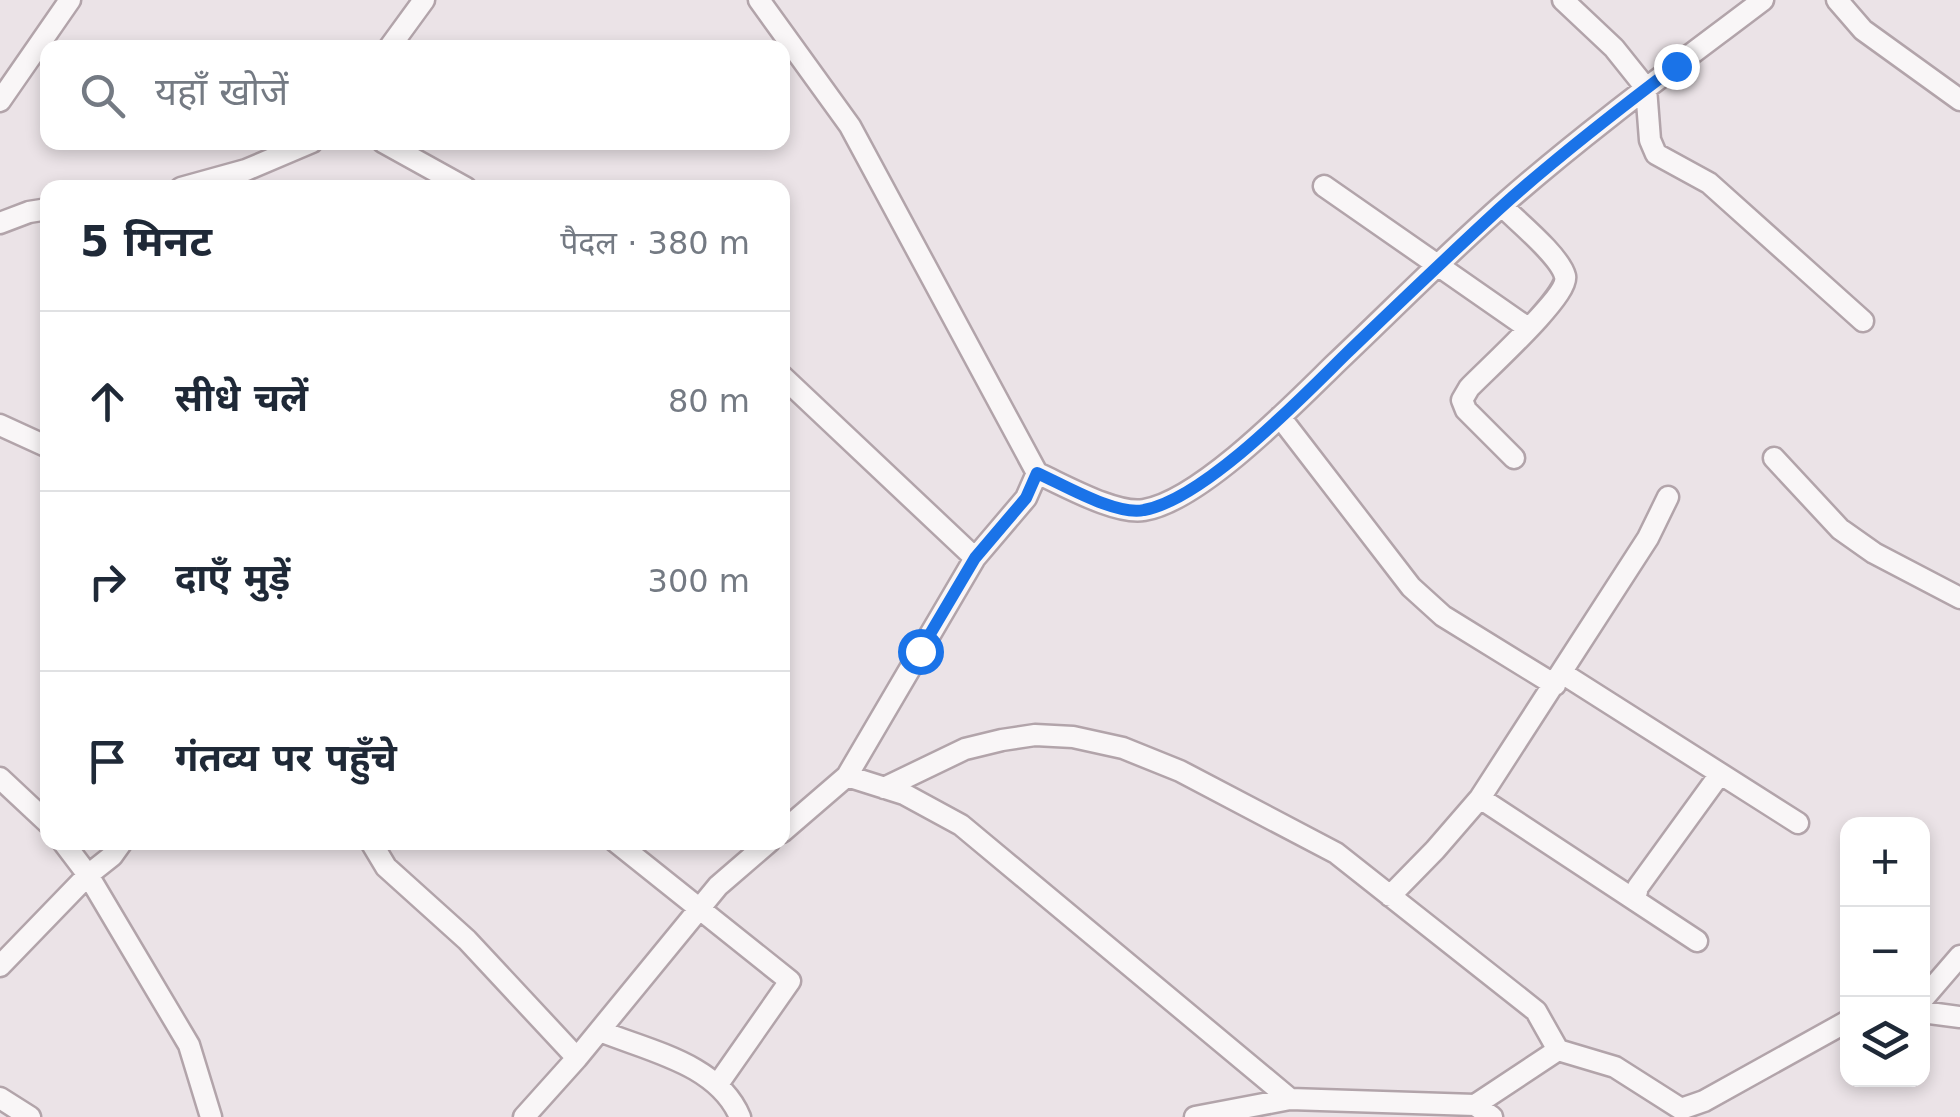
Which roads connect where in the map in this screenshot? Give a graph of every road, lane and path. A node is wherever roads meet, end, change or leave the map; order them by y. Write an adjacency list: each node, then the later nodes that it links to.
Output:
1 (70, 0): 7 (street)
2 (424, 0): 8 (street)
3 (759, 0): 9 (street)
4 (1563, 0): 12 (street)
5 (1763, 0): 12 (street)
6 (1837, 0): 13 (street)
7 (42, 40)
8 (395, 40)
9 (788, 40)
10 (40, 43): 14 (street)
11 (790, 43): 32 (street)
12 (1646, 88): 20 (street); 24 (street)
13 (1960, 100)
14 (0, 101)
15 (293, 150): 17 (street)
16 (397, 150): 18 (street)
17 (210, 180)
18 (451, 180)
19 (1324, 186): 23 (street)
20 (1502, 206): 23 (street); 25 (street)
21 (40, 210): 22 (street)
22 (0, 223)
23 (1438, 266): 25 (street); 27 (street)
24 (1863, 321)
25 (1528, 328): 30 (street)
26 (790, 384): 34 (street)
27 (1280, 418): 32 (street); 36 (street)
28 (0, 425): 29 (street)
29 (40, 444)
30 (1514, 458)
31 (1774, 458): 35 (street)
32 (1037, 473): 34 (street)
33 (1668, 497): 36 (street)
34 (975, 558): 38 (street)
35 (1960, 598)
36 (1558, 679): 37 (street); 41 (street)
37 (1720, 774): 43 (street); 52 (street)
38 (847, 776): 40 (street); 44 (street)
39 (0, 778): 42 (street)
40 (884, 788): 51 (street); 66 (street)
41 (1480, 798): 51 (street); 52 (street)
42 (40, 816)
43 (1798, 823)
44 (790, 825)
45 (69, 850): 50 (street)
46 (116, 850): 50 (street)
47 (376, 850): 63 (street)
48 (626, 850): 53 (street)
49 (761, 850): 53 (street)
50 (88, 874): 56 (street); 72 (street)
51 (1390, 896): 62 (street)
52 (1635, 899): 54 (street)
53 (700, 907): 61 (street); 64 (street)
54 (1697, 941)
55 (1960, 956): 57 (street)
56 (0, 966)
57 (1925, 997)
58 (1930, 1013): 59 (street)
59 (1960, 1017)
60 (1840, 1026): 70 (street)
61 (600, 1031): 63 (street); 64 (street)
62 (1558, 1050): 68 (street); 70 (street)
63 (577, 1058): 73 (street)
64 (718, 1084): 74 (street)
65 (0, 1098): 71 (street)
66 (1290, 1099): 67 (street); 69 (street)
67 (1394, 1109): 68 (street)
68 (1483, 1111)
69 (1226, 1113): 75 (street)
70 (1686, 1113)
71 (30, 1117)
72 (211, 1117)
73 (524, 1117)
74 (740, 1117)
75 (1195, 1117)

